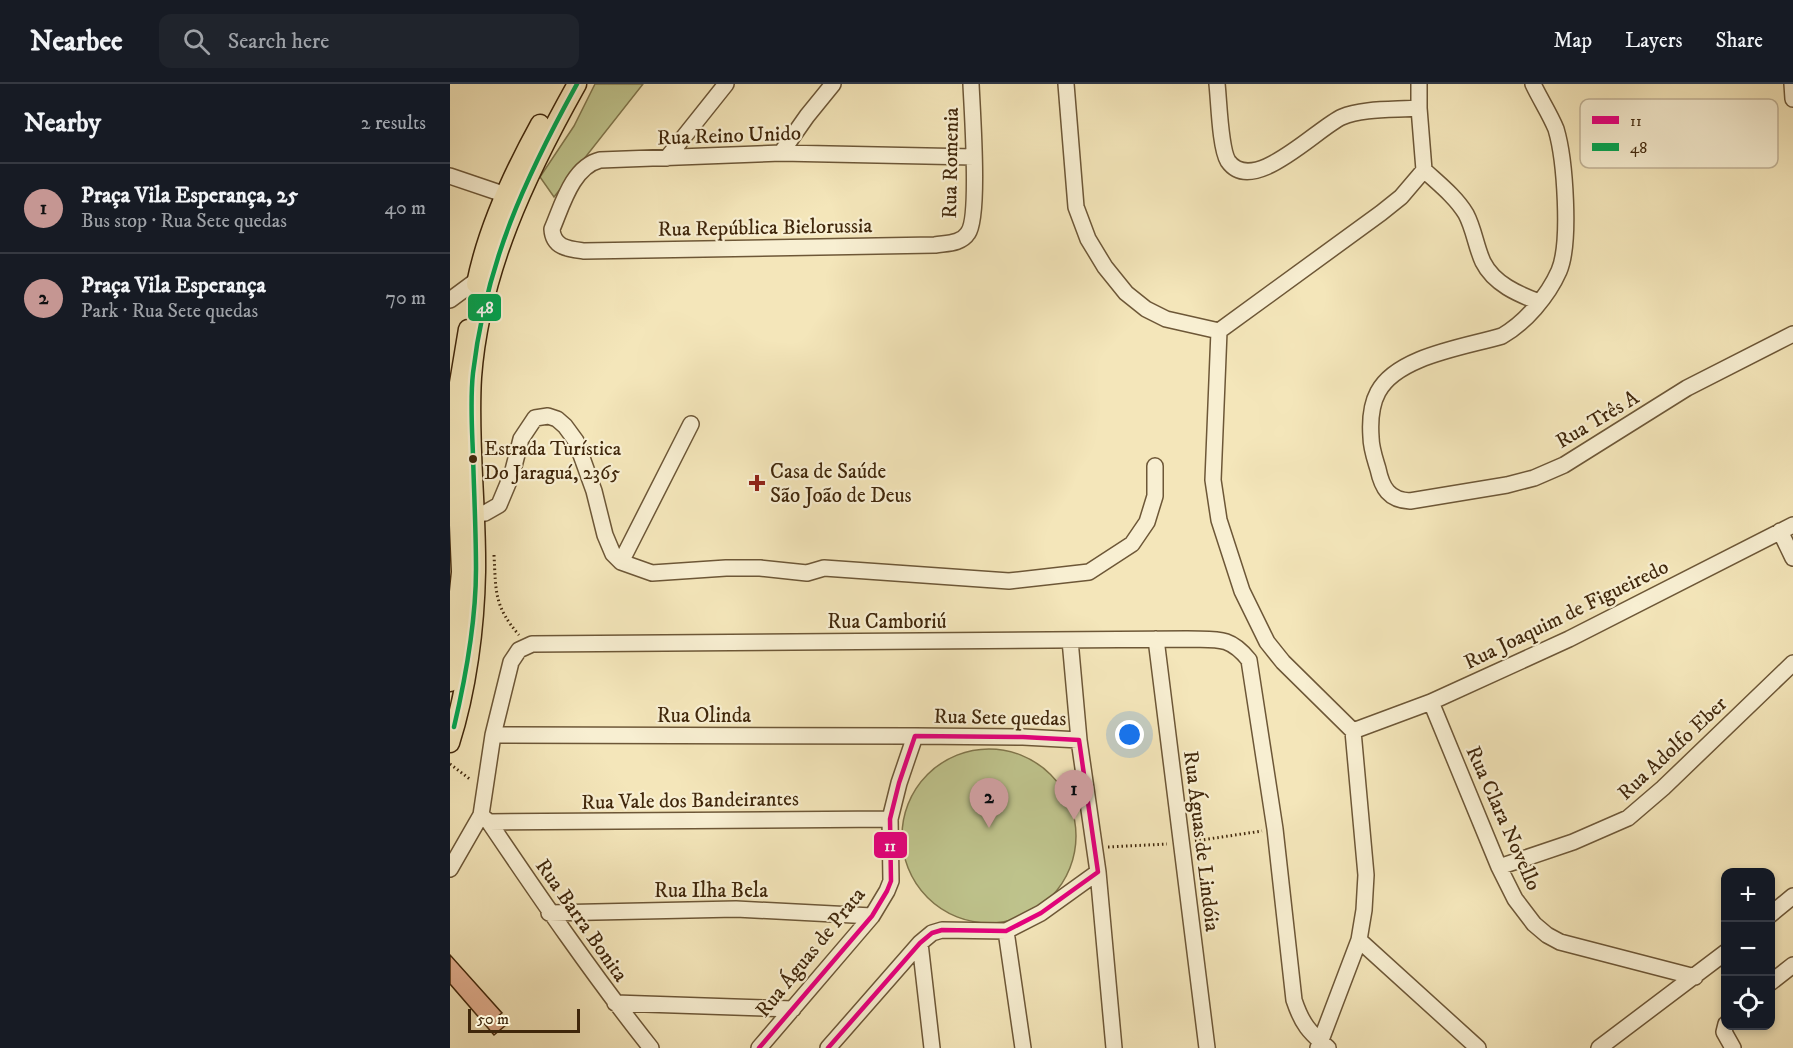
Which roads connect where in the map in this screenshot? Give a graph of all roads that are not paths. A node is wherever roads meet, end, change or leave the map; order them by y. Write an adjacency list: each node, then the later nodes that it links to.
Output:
1 (565, 84): 18 (main road)
2 (577, 84): 28 (main road)
3 (726, 84): 15 (street)
4 (833, 84): 13 (street)
5 (971, 84): 14 (street, Rua Romenia)
6 (1066, 84): 24 (street)
7 (1217, 84): 12 (street)
8 (1419, 84): 12 (street)
9 (1533, 84): 23 (street)
10 (1792, 84): 11 (street)
11 (1793, 99)
12 (1419, 108): 16 (street)
13 (781, 153): 14 (street, Rua Reino Unido); 15 (street, Rua Reino Unido)
14 (974, 156): 19 (street, Rua Romenia)
15 (667, 158): 20 (street, Rua Reino Unido)
16 (1424, 170): 23 (street); 24 (street)
17 (450, 176): 18 (street)
18 (506, 195): 21 (main road)
19 (963, 239): 20 (street, Rua República Bielorussia)
20 (567, 249)
21 (477, 280): 22 (street); 28 (main road)
22 (450, 300)
23 (1539, 302): 25 (street, Rua Três A)
24 (1219, 331): 37 (street)
25 (1793, 334)
26 (691, 424): 31 (street)
27 (1155, 466): 31 (street)
28 (461, 515): 31 (street); 35 (main road); 41 (main road)
29 (1787, 528): 30 (street); 36 (street, Rua Joaquim de Figueiredo)
30 (1793, 558)
31 (621, 562)
32 (1156, 639): 33 (street, Rua Camboriú); 63 (street, Rua Camboriú); 71 (street, Rua Águas de Lindóia)
33 (1070, 640): 38 (street, Rua Camboriú); 40 (street)
34 (1793, 663): 44 (street, Rua Adolfo Eber)
35 (451, 676)
36 (1431, 702): 37 (street, Rua Joaquim de Figueiredo); 44 (street, Rua Clara Novello)
37 (1353, 731): 53 (street)
38 (493, 735): 39 (street, Rua Olinda); 42 (street)
39 (915, 736): 40 (street, Rua Sete quedas); 43 (street, Rua Sete quedas)
40 (1079, 740): 46 (street, Rua Sete quedas)
41 (450, 743)
42 (485, 818): 43 (street, Rua Vale dos Bandeirantes); 45 (street); 50 (street, Rua Barra Bonita)
43 (890, 819): 47 (street, Rua Sete quedas)
44 (1499, 867): 57 (street, Rua Clara Novello)
45 (450, 869)
46 (1098, 872): 52 (street); 70 (street)
47 (891, 881): 51 (street, Rua Águas de Prata)
48 (1793, 896): 49 (street)
49 (1775, 911)
50 (549, 913): 51 (street, Rua Ilha Bela); 59 (street, Rua Barra Bonita)
51 (872, 916): 60 (street, Rua Águas de Prata)
52 (1006, 931): 54 (street); 69 (street)
53 (1359, 940): 63 (street); 72 (street)
54 (920, 943): 62 (street); 68 (street)
55 (1721, 955): 57 (street)
56 (1793, 965): 58 (street)
57 (1695, 977): 64 (street)
58 (1775, 979)
59 (615, 1003): 60 (street); 65 (street, Rua Barra Bonita)
60 (793, 1009): 66 (street, Rua Águas de Prata)
61 (1724, 1030): 73 (street)
62 (841, 1041): 67 (street)
63 (1322, 1046)
64 (1605, 1047)
65 (651, 1048)
66 (759, 1048)
67 (828, 1048)
68 (932, 1048)
69 (1023, 1048)
70 (1114, 1048)
71 (1207, 1048)
72 (1478, 1048)
73 (1733, 1048)

